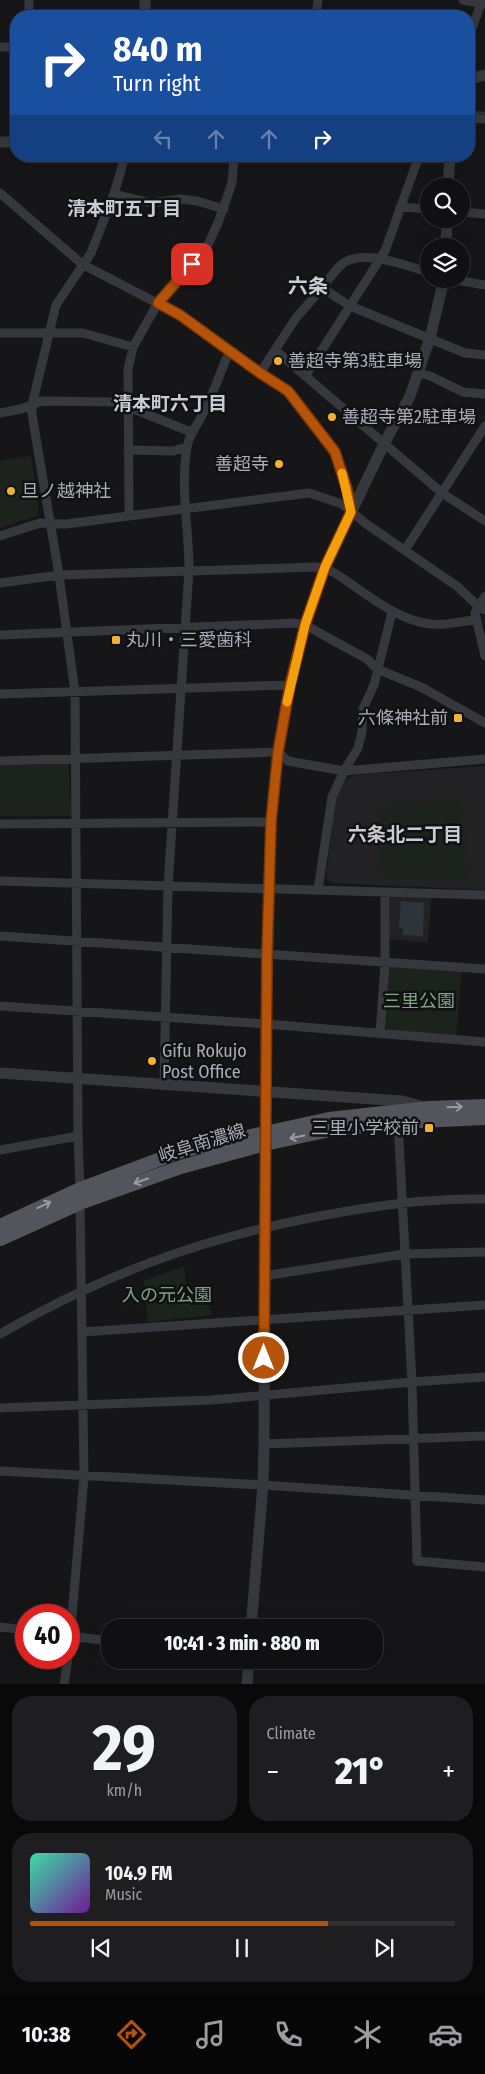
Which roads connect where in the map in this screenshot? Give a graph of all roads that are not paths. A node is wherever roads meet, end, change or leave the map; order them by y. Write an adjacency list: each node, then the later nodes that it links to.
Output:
1 (463, 0): 2 (street)
2 (483, 2): 3 (street)
3 (475, 22)
4 (123, 162): 10 (street)
5 (234, 162): 12 (street)
6 (418, 162): 11 (street)
7 (450, 162): 8 (street)
8 (449, 178)
9 (0, 193): 17 (street)
10 (114, 194): 12 (street); 17 (street)
11 (400, 207): 13 (street); 16 (street)
12 (224, 209): 23 (street)
13 (420, 209)
14 (470, 213): 15 (street)
15 (485, 214)
16 (380, 258): 18 (street); 21 (street); 24 (street)
17 (82, 264): 23 (street); 26 (street)
18 (420, 269)
19 (470, 282): 20 (street)
20 (485, 285)
21 (322, 288): 24 (street); 29 (street)
22 (442, 288): 27 (street)
23 (158, 303): 28 (street); 30 (street)
24 (350, 306): 27 (street); 34 (street)
25 (0, 333): 26 (street)
26 (48, 334): 28 (street); 36 (street)
27 (430, 338): 31 (street); 33 (street)
28 (133, 347): 37 (street)
29 (275, 350): 32 (street); 34 (street)
30 (232, 352): 32 (street); 40 (street)
31 (485, 355)
32 (260, 373): 46 (street)
33 (418, 373): 35 (street); 41 (street)
34 (306, 376): 41 (street)
35 (485, 394)
36 (32, 405): 37 (street); 38 (street); 49 (street)
37 (128, 406): 40 (street); 43 (street)
38 (0, 413)
39 (485, 426): 44 (street)
40 (191, 432): 42 (street)
41 (385, 442): 44 (street); 46 (street)
42 (187, 446): 43 (street); 45 (street)
43 (128, 450): 47 (street)
44 (442, 493): 48 (street); 51 (street)
45 (185, 510): 46 (street); 47 (street); 53 (street)
46 (351, 512): 51 (street); 52 (street)
47 (129, 516): 49 (street)
48 (485, 520)
49 (50, 524): 50 (street); 54 (street)
50 (0, 536)
51 (406, 550): 57 (street)
52 (325, 567): 53 (street); 58 (street); 60 (street)
53 (189, 570): 54 (street); 61 (street)
54 (59, 575): 55 (street); 62 (street)
55 (0, 583)
56 (485, 596): 57 (street)
57 (481, 608): 59 (street)
58 (392, 612): 59 (street); 65 (street)
59 (476, 620): 64 (street)
60 (305, 625): 61 (street); 65 (street); 66 (street)
61 (186, 627): 62 (street); 67 (street)
62 (67, 632): 63 (street); 68 (street)
63 (0, 635)
64 (485, 656)
65 (377, 669): 70 (street); 76 (street)
66 (290, 685): 67 (street); 71 (street)
67 (181, 688): 68 (street); 72 (street)
68 (75, 692): 69 (street); 73 (street)
69 (0, 694)
70 (485, 723)
71 (278, 752): 72 (street); 76 (street); 78 (street)
72 (178, 755): 73 (street); 77 (street)
73 (76, 758): 75 (street); 79 (street)
74 (485, 759): 76 (street)
75 (0, 761)
76 (344, 771): 85 (street)
77 (173, 822): 78 (street); 79 (street); 83 (street)
78 (271, 822): 84 (street)
79 (76, 823): 80 (street); 82 (street)
80 (0, 824)
81 (0, 881): 82 (street)
82 (77, 883): 83 (street); 89 (street)
83 (168, 886): 84 (street); 90 (street)
84 (269, 888): 85 (street); 91 (street)
85 (318, 890): 86 (street)
86 (384, 892): 87 (street); 92 (street)
87 (485, 895)
88 (0, 936): 89 (street)
89 (78, 942): 90 (street); 95 (street)
90 (167, 949): 91 (street); 96 (street)
91 (267, 955): 92 (street); 97 (street)
92 (385, 963): 93 (street); 98 (street)
93 (485, 969)
94 (0, 1006): 95 (street)
95 (78, 1012): 96 (street); 101 (street)
96 (165, 1018): 97 (street); 102 (street)
97 (266, 1024): 98 (street); 103 (street)
98 (380, 1034): 99 (street)
99 (485, 1042)
100 (0, 1073): 101 (street)
101 (78, 1078): 102 (street); 108 (street)
102 (164, 1085): 103 (street)
103 (265, 1091): 105 (street); 109 (street)
104 (485, 1106): 105 (main road, 岐阜南濃線, one-way to 104)
105 (428, 1108): 109 (main road, 岐阜南濃線)
106 (485, 1118): 107 (main road, 岐阜南濃線)
107 (398, 1122): 109 (main road, 岐阜南濃線, one-way to 109); 113 (street)
108 (78, 1136): 110 (street); 111 (street)
109 (265, 1138): 111 (main road, 岐阜南濃線); 115 (street)
110 (0, 1150)
111 (80, 1196): 114 (main road, 岐阜南濃線, one-way to 111); 116 (main road, 岐阜南濃線); 120 (street)
112 (485, 1199): 113 (street)
113 (402, 1202): 115 (street); 118 (street)
114 (0, 1226)
115 (264, 1227): 119 (street); 120 (street)
116 (0, 1239)
117 (485, 1252): 118 (street)
118 (404, 1254): 119 (street); 122 (street)
119 (264, 1276): 123 (street)
120 (81, 1290): 124 (street); 125 (street)
121 (485, 1306): 122 (street)
122 (408, 1311): 123 (street); 127 (street)
123 (264, 1320): 124 (street); 128 (street)
124 (82, 1332): 129 (street)
125 (0, 1334)
126 (485, 1377): 127 (street)
127 (412, 1382): 128 (street); 132 (street)
128 (264, 1395): 129 (street); 133 (street)
129 (84, 1405): 130 (street); 135 (street)
130 (0, 1408)
131 (485, 1436): 132 (street)
132 (414, 1440): 133 (street); 137 (street)
133 (264, 1444): 136 (street)
134 (0, 1471): 135 (street)
135 (84, 1477): 136 (street); 140 (street)
136 (263, 1485): 137 (street); 141 (street)
137 (416, 1494): 138 (street); 139 (street)
138 (485, 1500)
139 (485, 1567)
140 (73, 1604)
141 (252, 1619)
142 (0, 1627): 143 (street)
143 (15, 1629)
144 (80, 1637): 145 (street)
145 (101, 1640)
146 (66, 1669): 148 (street)
147 (248, 1669): 149 (street)
148 (64, 1684)
149 (247, 1684)

